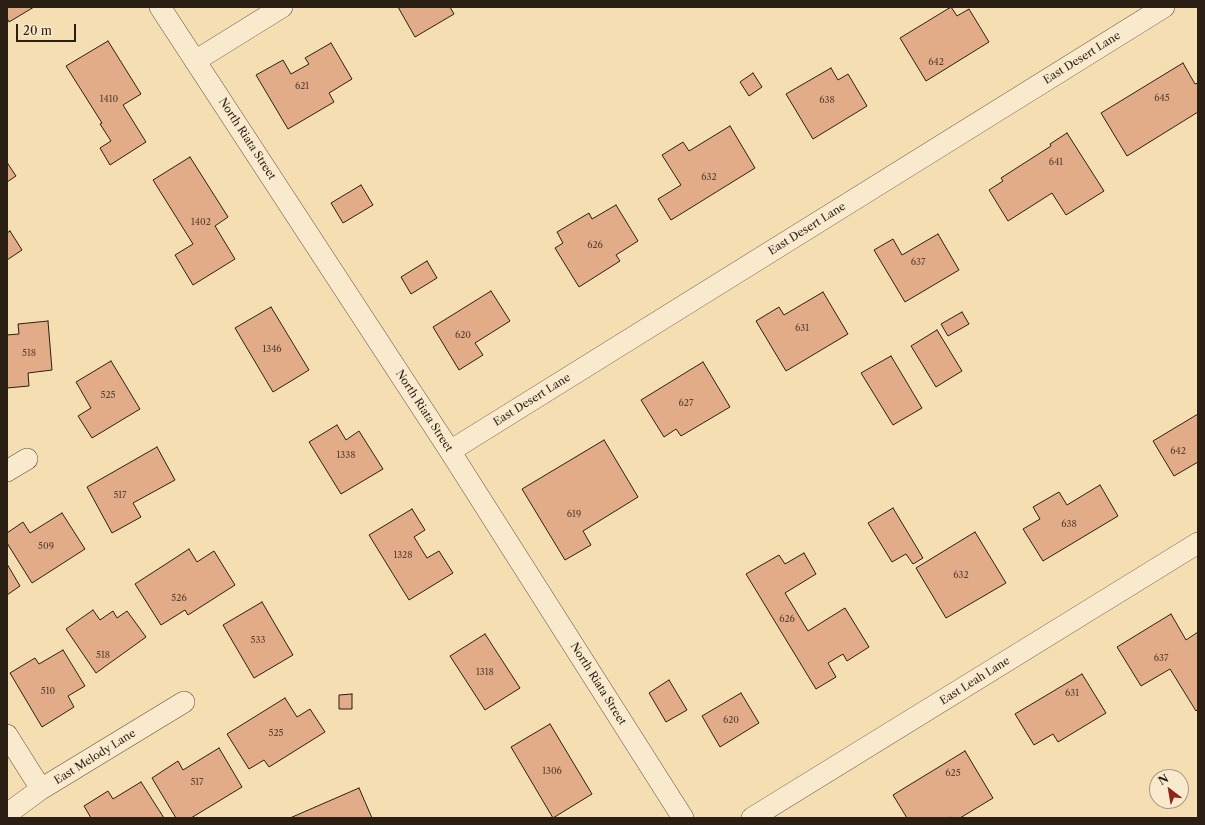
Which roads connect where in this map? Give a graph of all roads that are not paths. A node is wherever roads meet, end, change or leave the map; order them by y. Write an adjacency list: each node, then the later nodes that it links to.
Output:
1 (160, 7): 4 (street, North Riata Street)
2 (282, 7): 4 (street)
3 (1164, 7): 5 (street, East Desert Lane)
4 (195, 61): 5 (street, North Riata Street)
5 (450, 451): 13 (street, North Riata Street)
6 (27, 459): 7 (street)
7 (7, 471)
8 (1198, 543): 14 (street, East Leah Lane)
9 (184, 702): 11 (street, East Melody Lane)
10 (7, 735): 11 (street)
11 (41, 789): 12 (street, East Melody Lane)
12 (7, 814)
13 (682, 818)
14 (752, 818)

